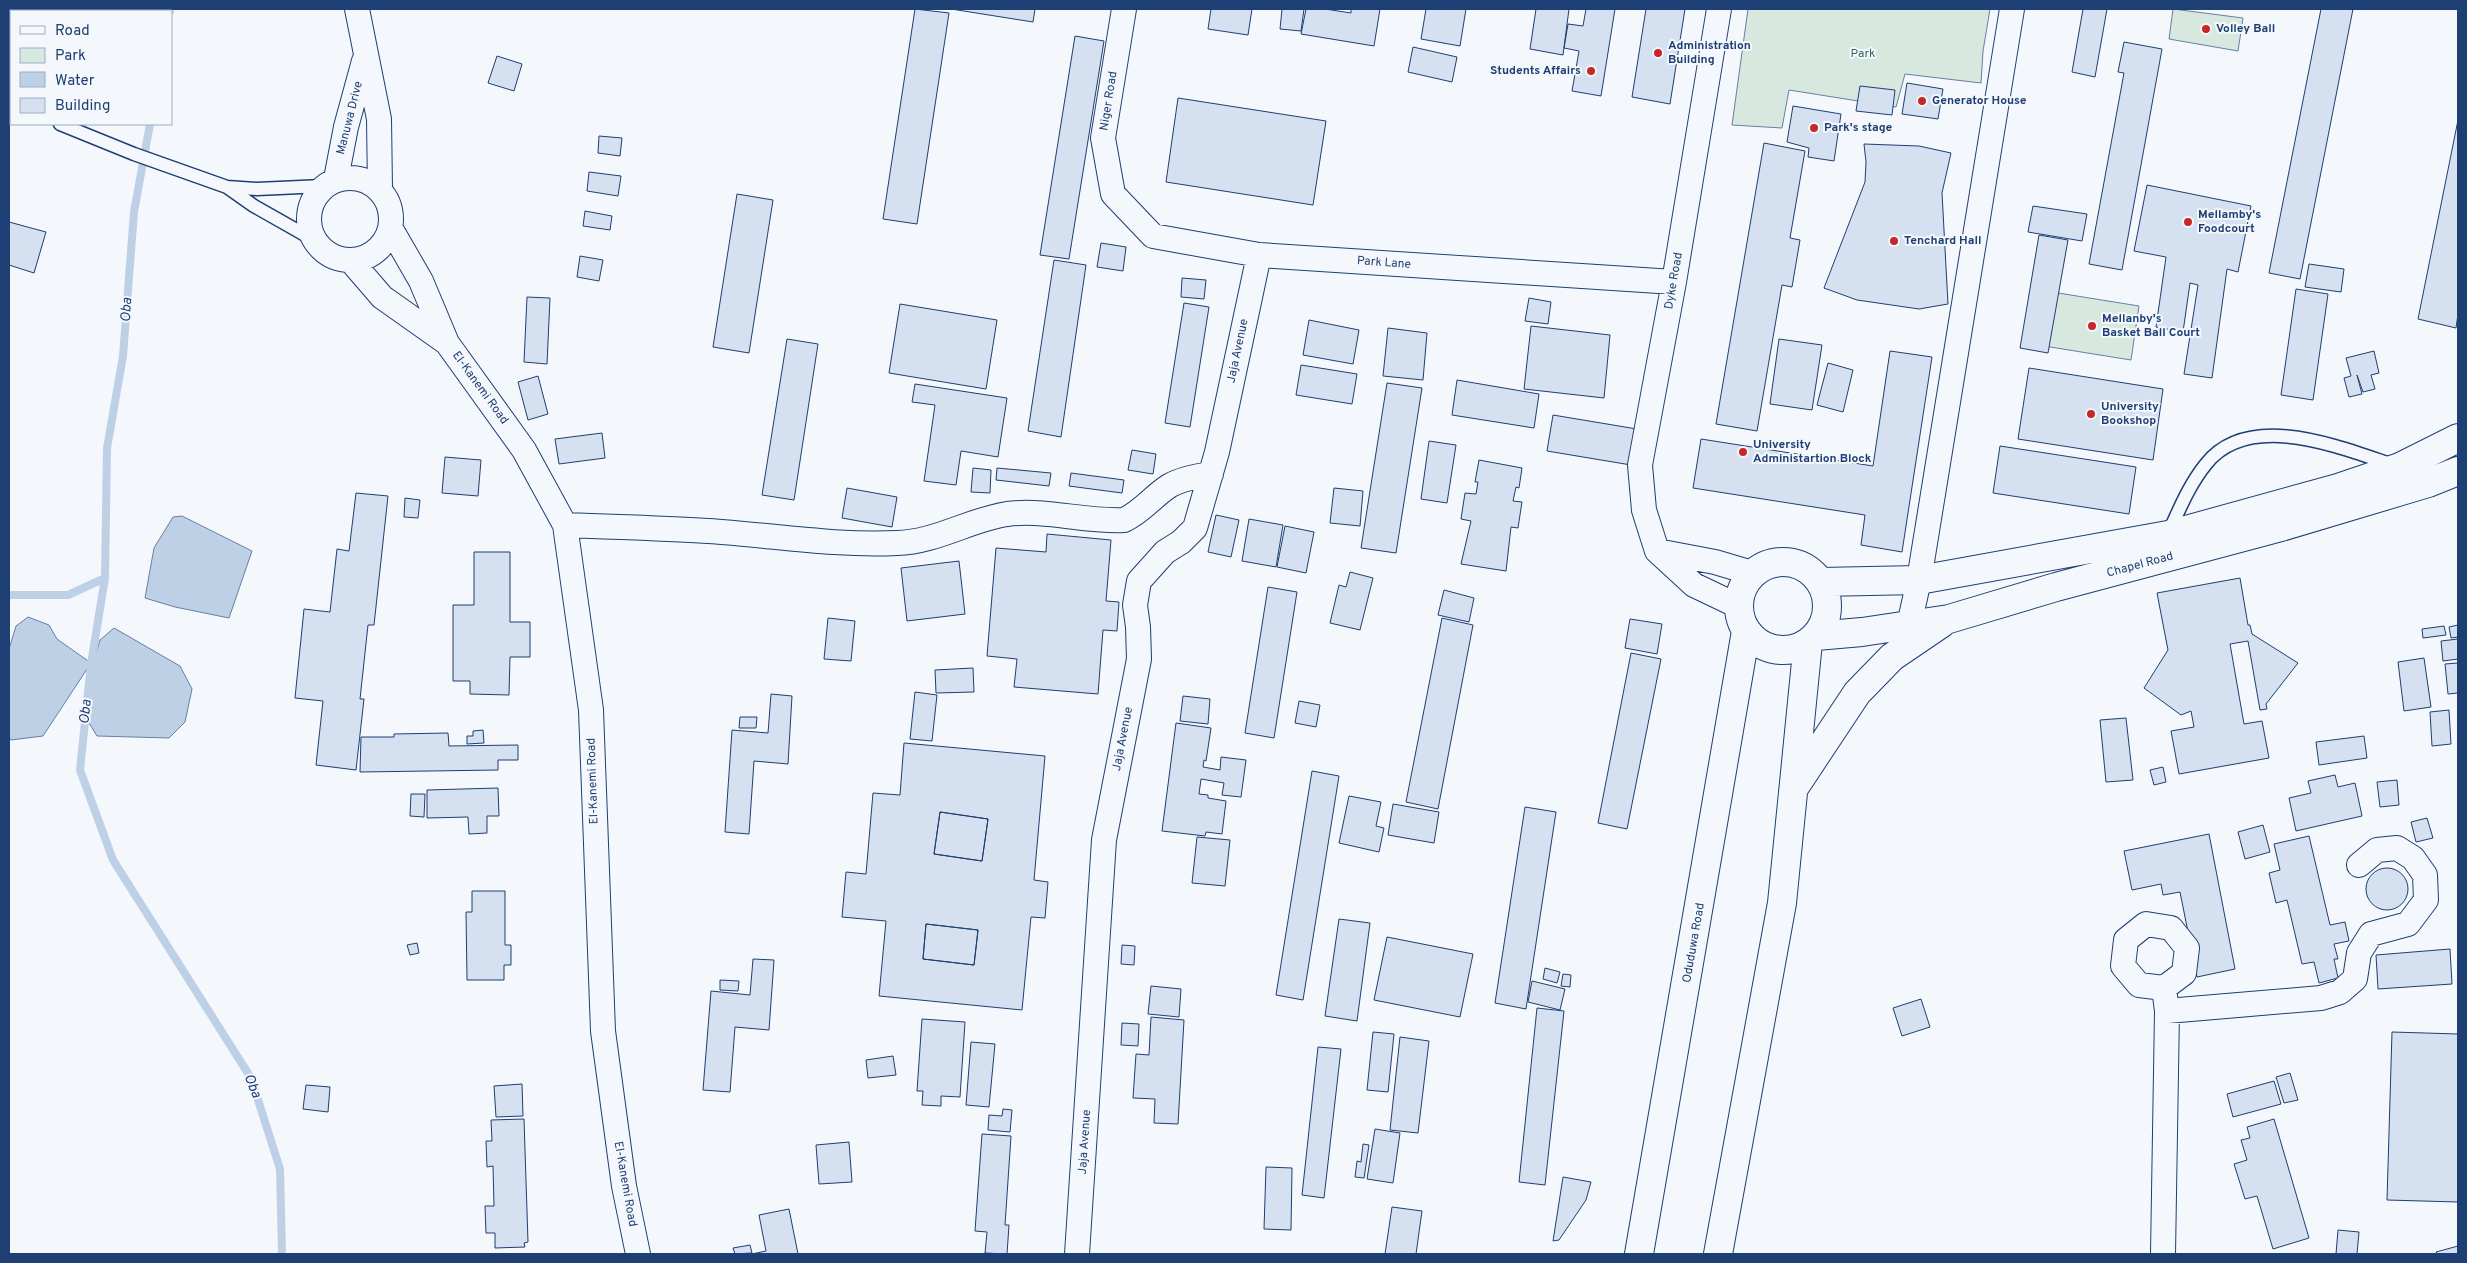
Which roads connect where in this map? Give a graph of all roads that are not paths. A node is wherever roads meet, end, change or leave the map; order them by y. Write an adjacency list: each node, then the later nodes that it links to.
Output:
1 (357, 9): 5 (street, Manuwa Drive)
2 (1124, 9): 10 (street, Niger Road)
3 (1719, 9): 15 (street, Dyke Road)
4 (2012, 9): 25 (street)
5 (365, 57): 7 (street, Manuwa Drive); 9 (street, Manuwa Drive)
6 (62, 125): 8 (lane)
7 (330, 183): 8 (lane); 9 (street); 12 (street)
8 (227, 186): 12 (lane)
9 (380, 189): 11 (street)
10 (1113, 194): 13 (street, Park Lane)
11 (391, 229): 14 (street); 16 (street, El-Kanemi Road)
12 (314, 240): 14 (street)
13 (1259, 255): 15 (street, Park Lane); 20 (street, Jaja Avenue)
14 (351, 260): 16 (street, El-Kanemi Road)
15 (1674, 282): 23 (street, Dyke Road)
16 (447, 342): 21 (street, El-Kanemi Road)
17 (2458, 438): 18 (street, Chapel Road)
18 (2400, 467): 22 (street, Chapel Road); 22 (lane)
19 (2458, 471): 28 (street, Chapel Road)
20 (1211, 474): 21 (street); 34 (street, Jaja Avenue)
21 (565, 525): 33 (street, El-Kanemi Road)
22 (2168, 535): 25 (street, Chapel Road)
23 (1657, 551): 24 (street); 27 (street, Dyke Road)
24 (1752, 573): 26 (street); 27 (street)
25 (1919, 580): 26 (street, Chapel Road); 29 (street)
26 (1820, 582): 30 (street)
27 (1742, 618): 30 (street); 35 (street, Oduduwa Road)
28 (1949, 619): 29 (street, Chapel Road); 31 (street)
29 (1909, 625): 30 (street, Chapel Road)
30 (1812, 639): 31 (street)
31 (1793, 789): 36 (street)
32 (2359, 865): 37 (street)
33 (638, 1254)
34 (1077, 1254)
35 (1640, 1254)
36 (1718, 1254)
37 (2163, 1254)

